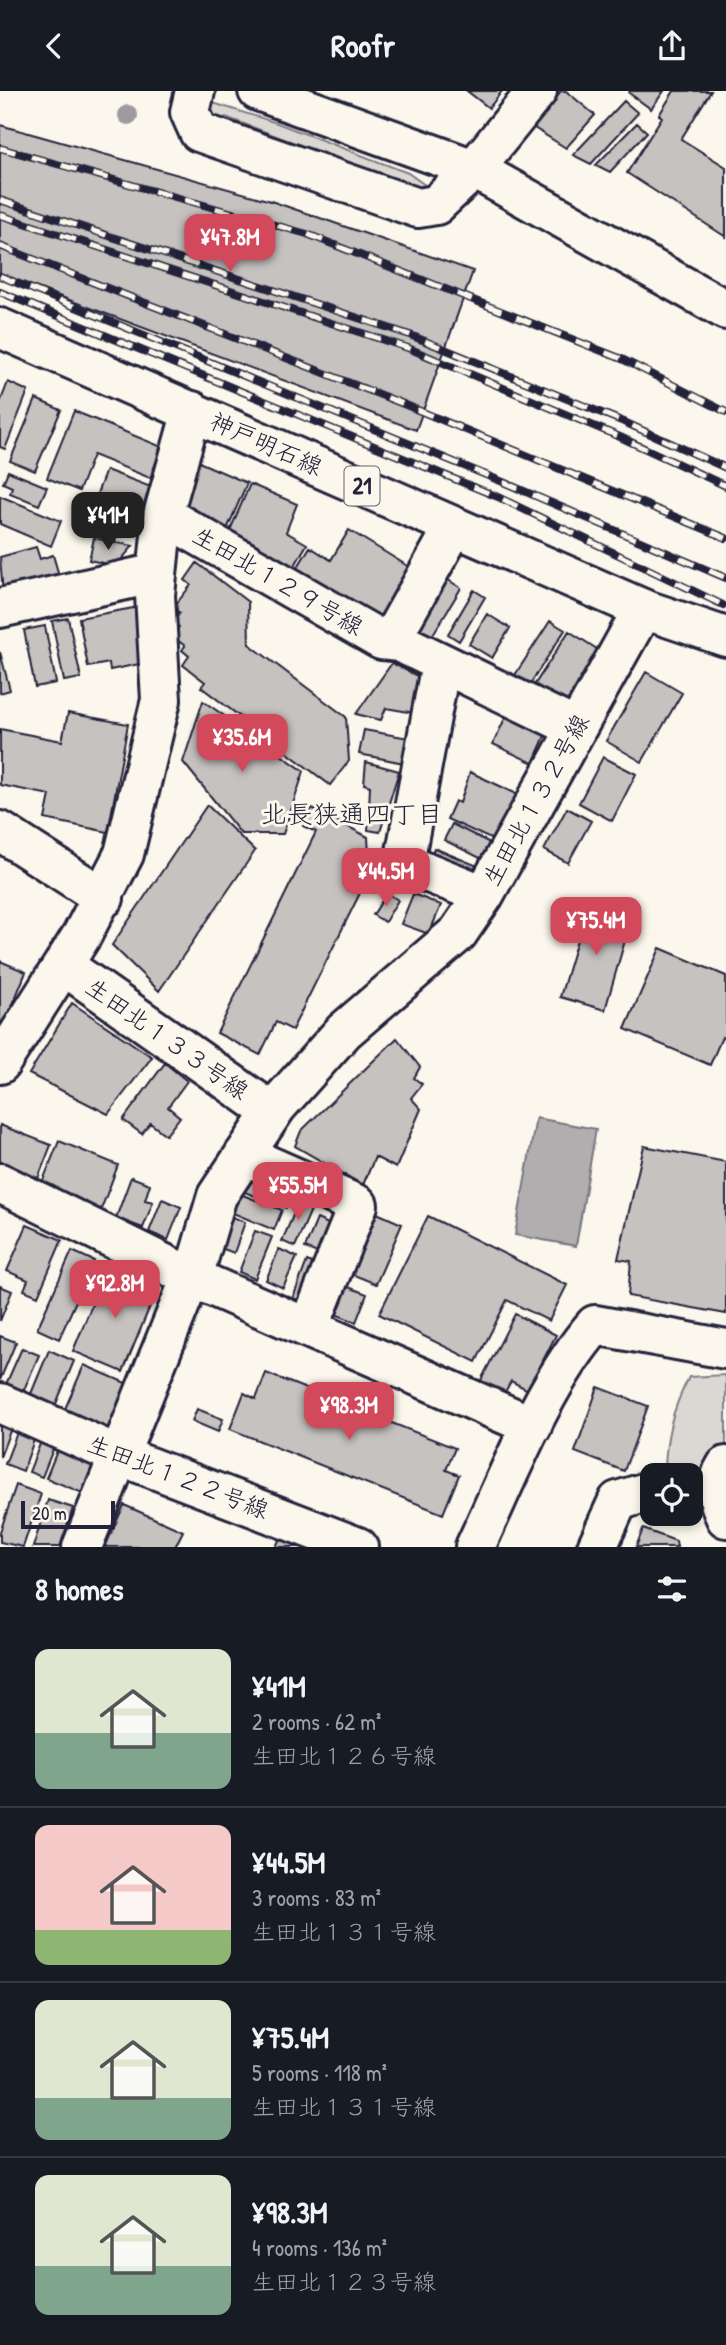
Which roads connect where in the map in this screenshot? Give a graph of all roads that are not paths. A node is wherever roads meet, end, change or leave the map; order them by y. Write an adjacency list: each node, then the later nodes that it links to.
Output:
1 (195, 91): 4 (street)
2 (258, 91): 4 (street)
3 (537, 91): 4 (street)
4 (474, 169): 5 (street)
5 (726, 310)
6 (0, 328): 7 (street, 神戸明石線 / 21)
7 (192, 411): 8 (street); 9 (street, 神戸明石線 / 21)
8 (163, 515): 10 (street); 14 (street, 生田北１２９号線)
9 (454, 527): 12 (street, 神戸明石線 / 21); 14 (street, 生田北１２９号線)
10 (157, 573): 11 (street); 19 (street)
11 (0, 608)
12 (643, 609): 13 (street, 神戸明石線 / 21); 16 (street, 生田北１３２号線)
13 (726, 637)
14 (390, 641): 15 (street)
15 (441, 663): 16 (street); 18 (street)
16 (576, 728): 18 (street, 生田北１３２号線)
17 (0, 831): 19 (street)
18 (484, 895): 22 (street, 生田北１３２号線)
19 (104, 898): 20 (street)
20 (62, 965): 21 (street); 22 (street, 生田北１３３号線)
21 (0, 1063)
22 (272, 1112): 23 (street, 生田北１３２号線)
23 (244, 1155): 25 (street, 生田北１３２号線); 26 (street)
24 (0, 1183): 25 (street)
25 (191, 1277): 26 (street); 30 (street, 生田北１３２号線)
26 (309, 1328): 29 (street)
27 (726, 1349): 29 (street)
28 (0, 1403): 30 (street, 生田北１２２号線)
29 (532, 1426): 36 (street)
30 (118, 1455): 34 (street, 生田北１３２号線); 35 (street, 生田北１２２号線)
31 (712, 1476): 33 (street)
32 (640, 1494): 37 (street)
33 (726, 1518)
34 (82, 1547)
35 (358, 1547)
36 (475, 1547)
37 (597, 1547)

